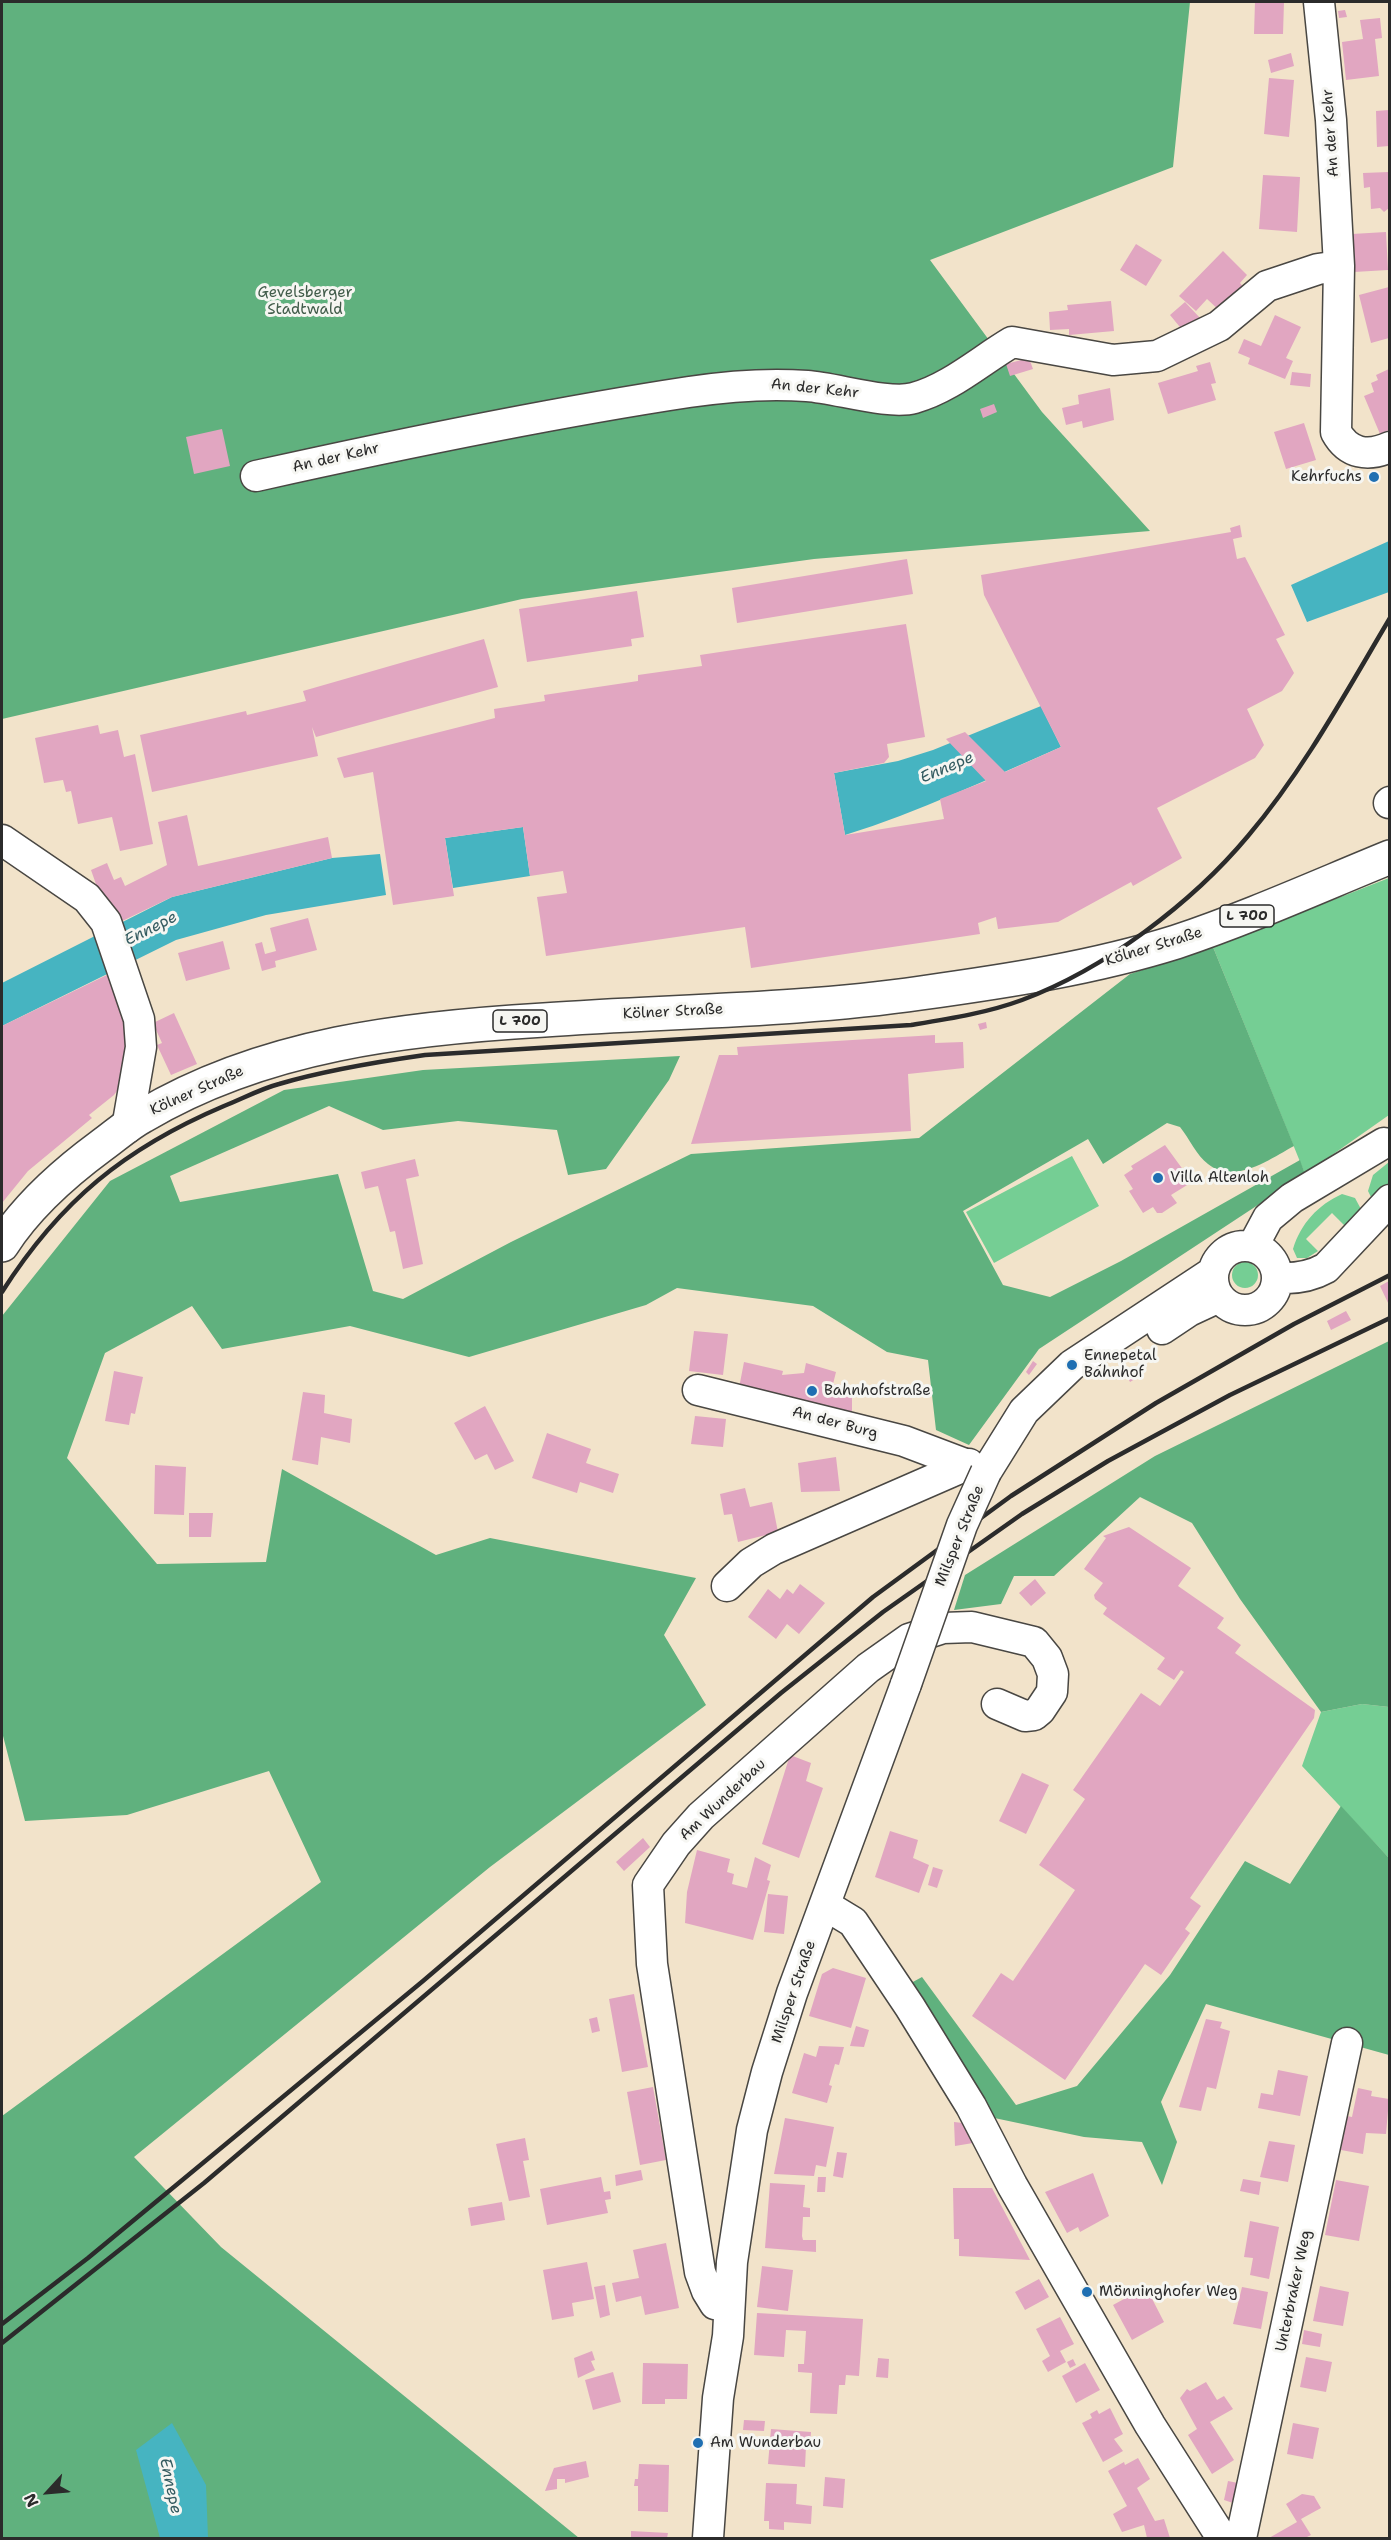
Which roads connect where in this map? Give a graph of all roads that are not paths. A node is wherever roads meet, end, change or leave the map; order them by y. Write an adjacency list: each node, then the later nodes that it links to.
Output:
1 (1319, 2): 2 (street, An der Kehr)
2 (1339, 266): 3 (street, An der Kehr); 4 (street, An der Kehr)
3 (1389, 447)
4 (256, 476)
5 (2, 840): 7 (street)
6 (1389, 857): 7 (main road, Kölner Straße / L 700)
7 (126, 1128): 10 (main road, Kölner Straße / L 700)
8 (1387, 1142): 11 (street)
9 (1389, 1200): 11 (street)
10 (2, 1245)
11 (1266, 1259): 12 (street); 12 (street)
12 (1216, 1285): 14 (street)
13 (698, 1390): 14 (street, An der Burg)
14 (978, 1468): 15 (street); 17 (street, Milsper Straße, bridge)
15 (727, 1586)
16 (998, 1704): 19 (street, Am Wunderbau)
17 (825, 1905): 19 (street, Milsper Straße); 21 (street)
18 (1347, 2043): 22 (street, Unterbraker Weg)
19 (729, 2307): 20 (street, Milsper Straße)
20 (708, 2538)
21 (1222, 2538)
22 (1241, 2538)

